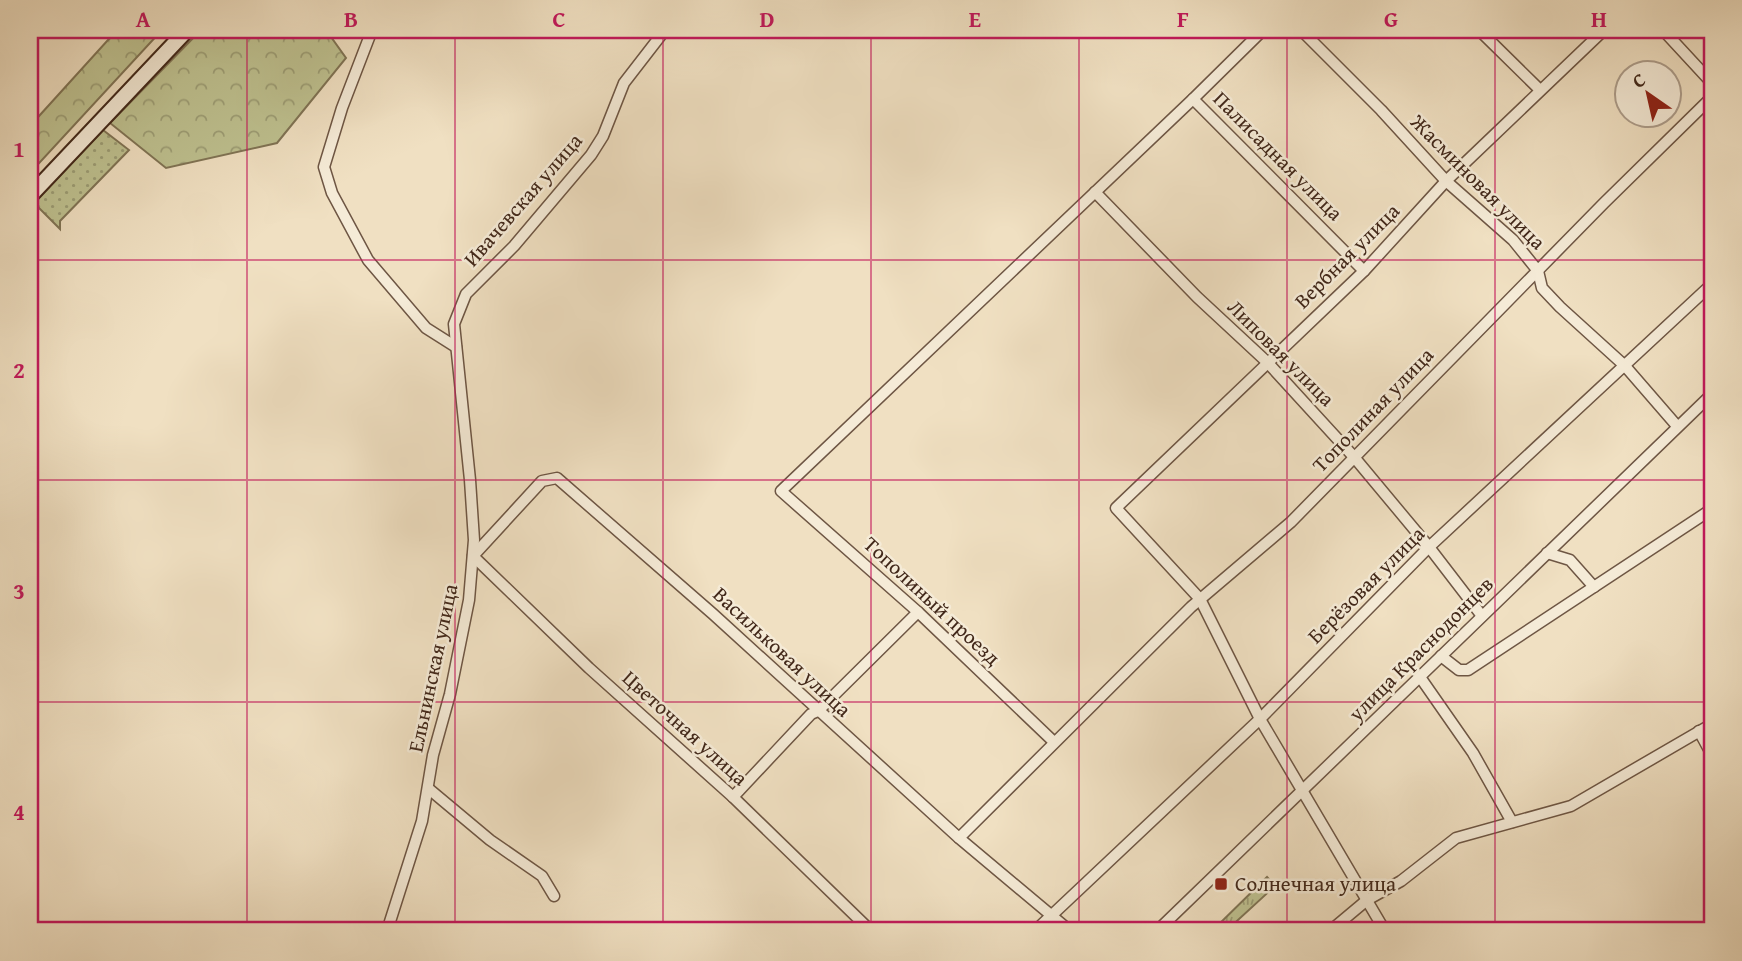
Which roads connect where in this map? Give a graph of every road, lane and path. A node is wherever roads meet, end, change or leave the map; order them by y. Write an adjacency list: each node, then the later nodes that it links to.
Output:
1 (187, 30): 15 (street)
2 (372, 30): 20 (street)
3 (665, 30): 19 (street, Ивачевская улица)
4 (1263, 30): 12 (street)
5 (1301, 30): 13 (street, Жасминовая улица)
6 (1479, 30): 10 (street)
7 (1604, 30): 10 (street, Вербная улица)
8 (1663, 30): 9 (street)
9 (1712, 83)
10 (1540, 90): 13 (street, Вербная улица)
11 (1712, 97): 17 (street, Тополиная улица)
12 (1193, 99): 14 (street); 16 (street, Палисадная улица)
13 (1446, 181): 16 (street, Вербная улица); 17 (street, Жасминовая улица)
14 (1095, 191): 21 (street, Липовая улица); 32 (street, Тополиный проезд)
15 (30, 196)
16 (1363, 271): 21 (street, Вербная улица)
17 (1538, 271): 22 (street, Жасминовая улица); 25 (street, Тополиная улица)
18 (1712, 284): 22 (street, Берёзовая улица)
19 (454, 324): 20 (street, Ельнинская улица)
20 (456, 347): 29 (street, Ельнинская улица)
21 (1268, 362): 25 (street, Липовая улица); 31 (street, Вербная улица)
22 (1626, 366): 24 (street, Жасминовая улица); 27 (street, Берёзовая улица)
23 (1712, 394): 24 (street, улица Краснодонцев)
24 (1677, 426): 28 (street, улица Краснодонцев)
25 (1354, 457): 27 (street, Липовая улица); 31 (street, Тополиная улица)
26 (1712, 509): 30 (street)
27 (1429, 547): 33 (street, Липовая улица); 37 (street, Берёзовая улица)
28 (1547, 553): 30 (street); 33 (street, улица Краснодонцев)
29 (473, 556): 36 (street, Васильковая улица); 42 (street, Ельнинская улица); 44 (street, Цветочная улица)
30 (1594, 587): 34 (street)
31 (1200, 599): 37 (street); 40 (street, Тополиная улица)
32 (918, 612): 36 (street); 40 (street, Тополиный проезд)
33 (1482, 616): 34 (street, улица Краснодонцев)
34 (1441, 656): 35 (street, улица Краснодонцев)
35 (1420, 677): 43 (street, улица Краснодонцев); 45 (street)
36 (818, 711): 44 (street); 46 (street, Васильковая улица)
37 (1260, 719): 43 (street); 49 (street, Берёзовая улица)
38 (1712, 724): 39 (street)
39 (1699, 731): 41 (street); 45 (street)
40 (1054, 742): 46 (street, Тополиная улица)
41 (1712, 755)
42 (429, 789): 47 (street); 51 (street, Ельнинская улица)
43 (1302, 793): 48 (street); 54 (street, улица Краснодонцев)
44 (733, 797): 50 (street, Цветочная улица)
45 (1512, 822): 48 (street)
46 (959, 838): 49 (street, Васильковая улица)
47 (554, 896)
48 (1367, 900): 55 (street); 56 (street)
49 (1051, 917): 52 (street, Берёзовая улица); 53 (street, Васильковая улица)
50 (867, 930)
51 (387, 931)
52 (1035, 931)
53 (1070, 931)
54 (1157, 931)
55 (1330, 931)
56 (1385, 931)

